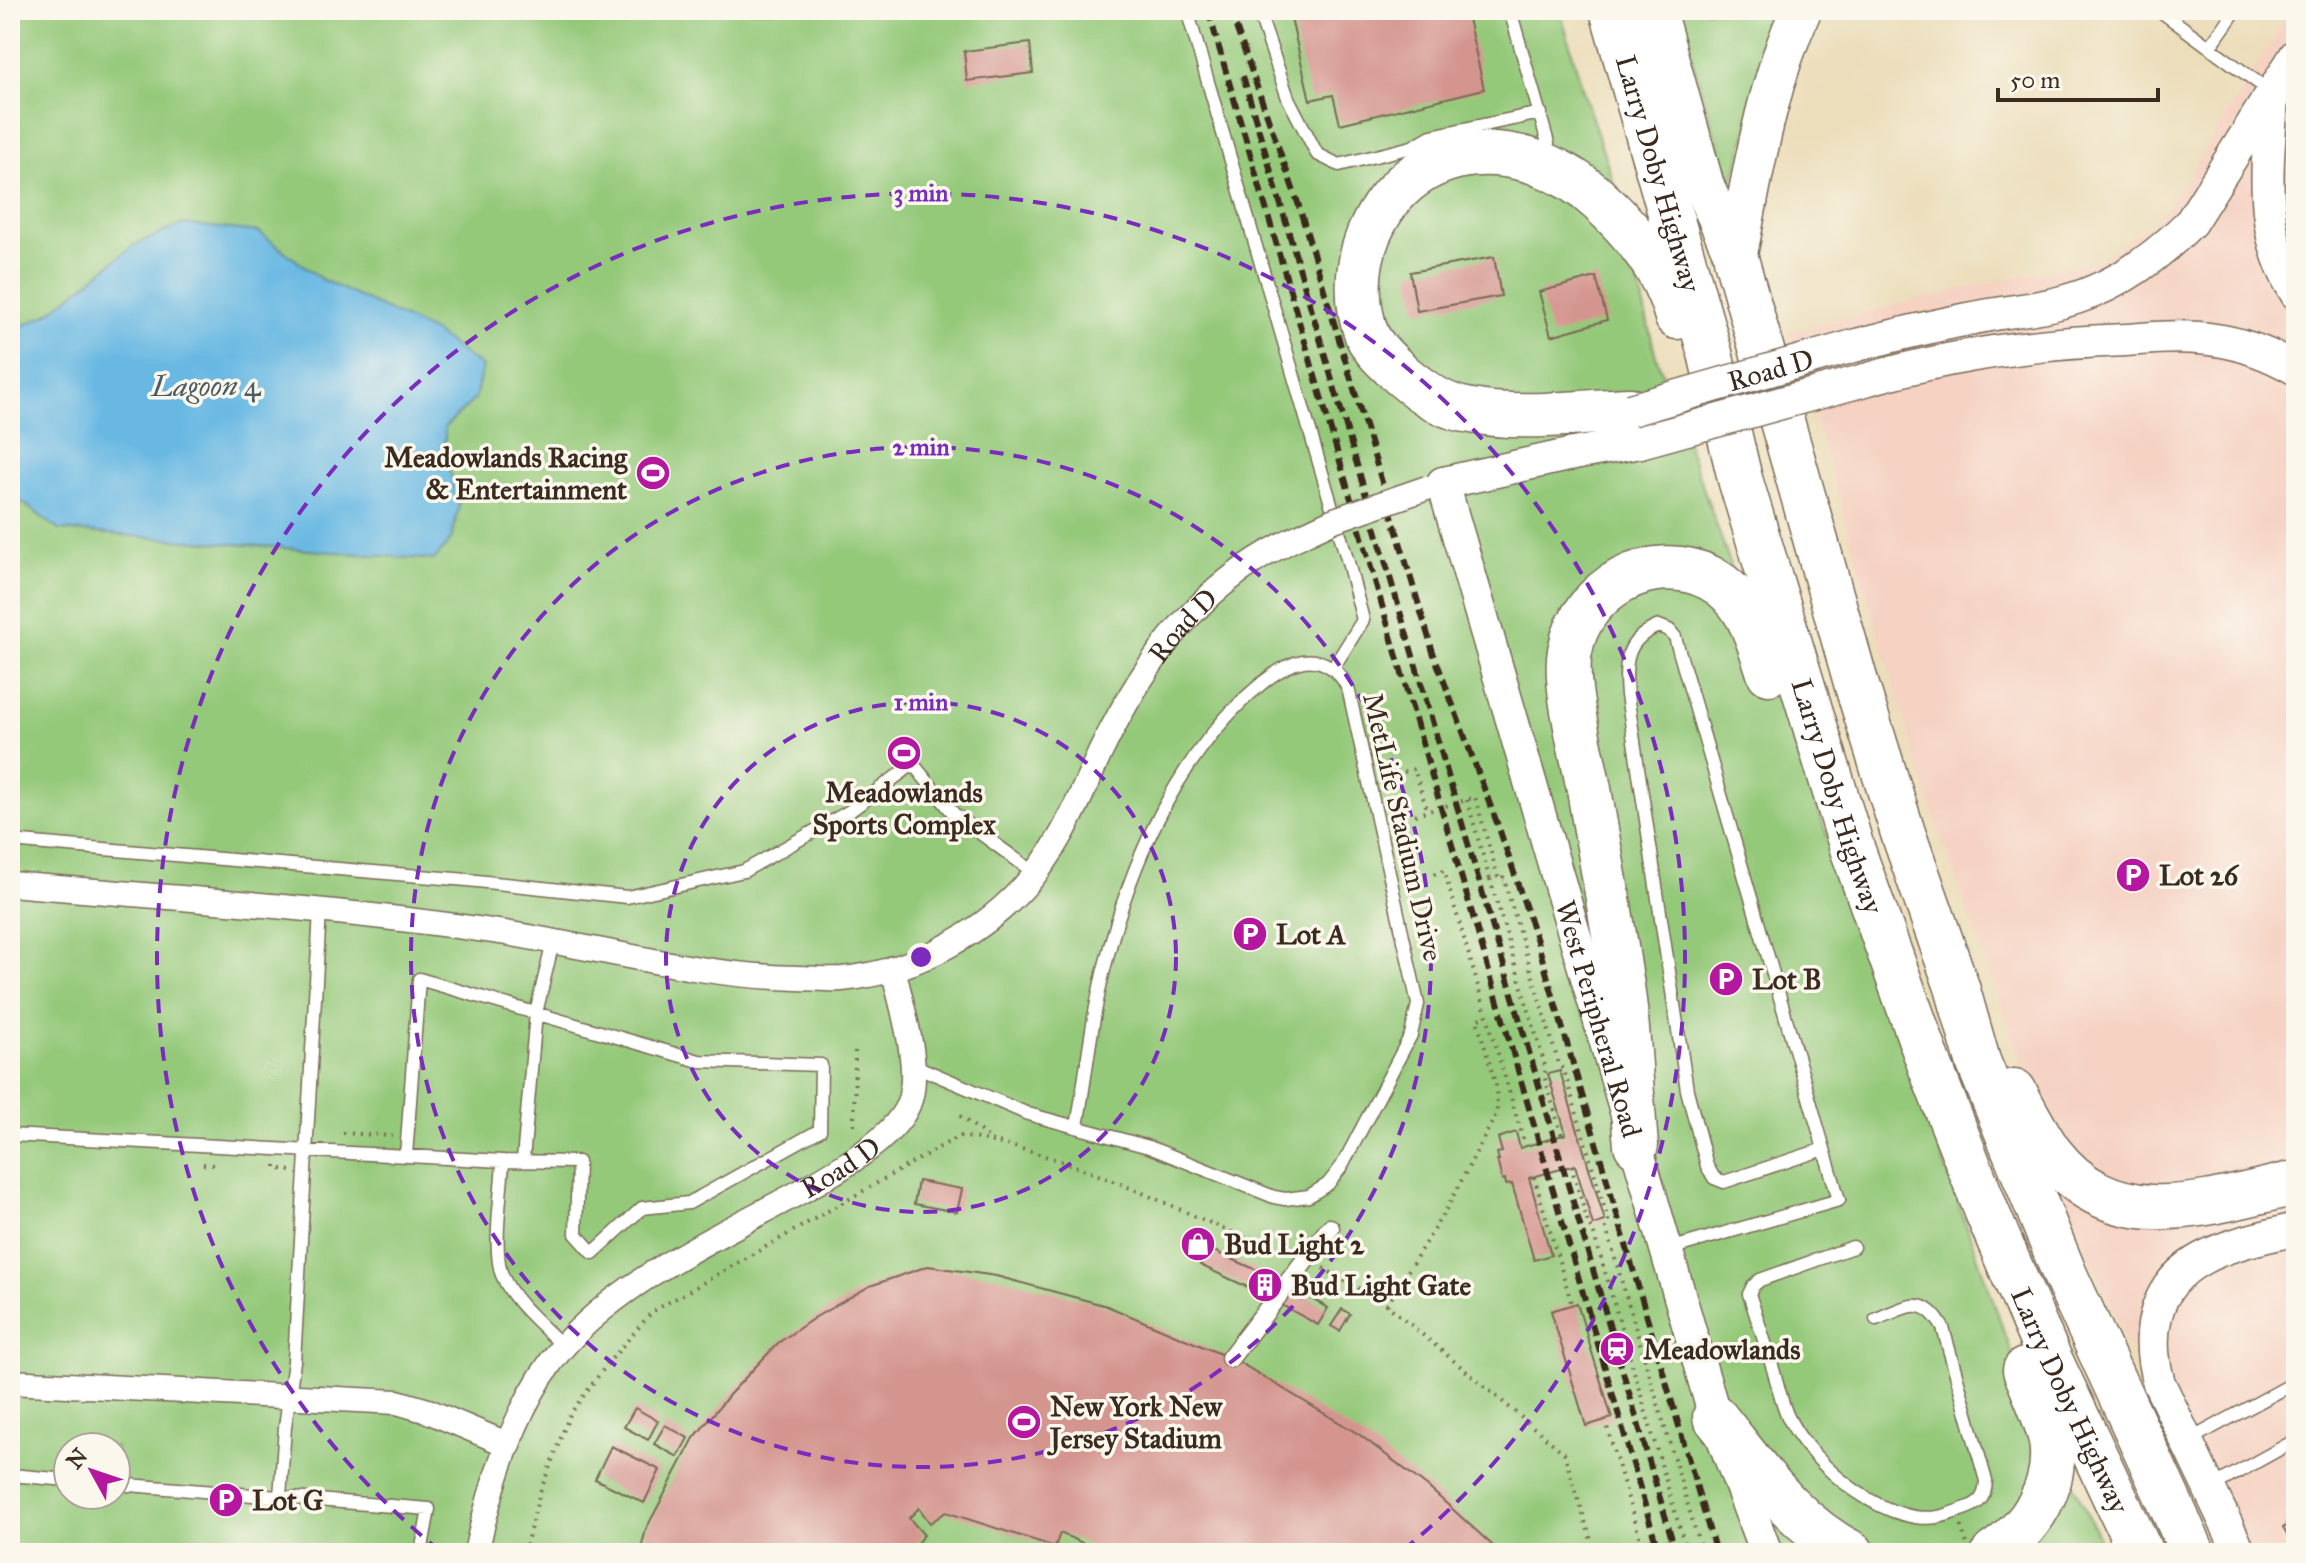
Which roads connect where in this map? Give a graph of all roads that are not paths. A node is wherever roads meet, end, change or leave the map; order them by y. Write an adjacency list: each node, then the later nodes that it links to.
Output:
1 (1187, 10): 20 (lane)
2 (1258, 10): 12 (lane)
3 (1510, 10): 12 (lane)
4 (1612, 10): 18 (highway, Larry Doby Highway)
5 (1655, 10): 14 (main road)
6 (1801, 10): 14 (main road, Larry Doby Highway)
7 (2159, 10): 9 (lane)
8 (2236, 10): 9 (lane)
9 (2210, 47): 11 (lane)
10 (2296, 55): 11 (street, Road D)
11 (2272, 94): 15 (street); 17 (street, Road D, bridge)
12 (1541, 113): 13 (lane)
13 (1543, 164): 17 (highway); 18 (highway)
14 (1736, 259): 28 (highway, Larry Doby Highway)
15 (2296, 293)
16 (2296, 369): 17 (street, bridge)
17 (1635, 426): 19 (street, Road D)
18 (1740, 479): 21 (highway, Larry Doby Highway)
19 (1435, 485): 23 (street, Road D, bridge); 33 (street, West Peripheral Road)
20 (1333, 668): 31 (lane, MetLife Stadium Drive); 31 (lane, MetLife Stadium Drive)
21 (1840, 811): 33 (highway); 40 (highway, Larry Doby Highway)
22 (10, 841): 23 (lane)
23 (1036, 874): 27 (street, Road D)
24 (10, 884): 25 (street)
25 (320, 912): 26 (street); 35 (lane)
26 (553, 942): 27 (street); 29 (lane)
27 (893, 968): 30 (street, Road D)
28 (1957, 987): 39 (highway); 66 (highway, Larry Doby Highway)
29 (536, 1013): 36 (lane); 37 (lane); 37 (lane)
30 (911, 1064): 31 (lane, MetLife Stadium Drive); 46 (street, Road D)
31 (1077, 1126)
32 (10, 1135): 35 (lane)
33 (1636, 1145): 44 (street, West Peripheral Road)
34 (1824, 1149): 34 (lane); 44 (lane)
35 (306, 1151): 36 (lane); 50 (lane)
36 (406, 1156): 38 (lane)
37 (523, 1160): 38 (lane)
38 (503, 1161): 46 (lane)
39 (2296, 1183)
40 (1987, 1212): 64 (highway); 65 (highway, Larry Doby Highway)
41 (1330, 1228): 47 (street)
42 (2296, 1229): 53 (street)
43 (1853, 1247): 45 (lane)
44 (1666, 1250): 51 (street, West Peripheral Road)
45 (1876, 1319)
46 (564, 1347): 54 (street, Road D)
47 (1230, 1358)
48 (10, 1382): 50 (street)
49 (2296, 1382): 53 (lane)
50 (289, 1397): 54 (street); 59 (lane)
51 (1715, 1417): 62 (street, West Peripheral Road); 63 (highway)
52 (2296, 1440): 58 (lane)
53 (2186, 1442): 58 (street)
54 (509, 1445): 61 (street, Road D)
55 (10, 1475): 56 (lane)
56 (52, 1479)
57 (132, 1485): 59 (lane)
58 (2208, 1488): 67 (street)
59 (280, 1497): 60 (lane)
60 (421, 1553)
61 (476, 1553)
62 (1766, 1553)
63 (1852, 1553)
64 (1994, 1553)
65 (2141, 1553)
66 (2193, 1553)
67 (2240, 1553)

